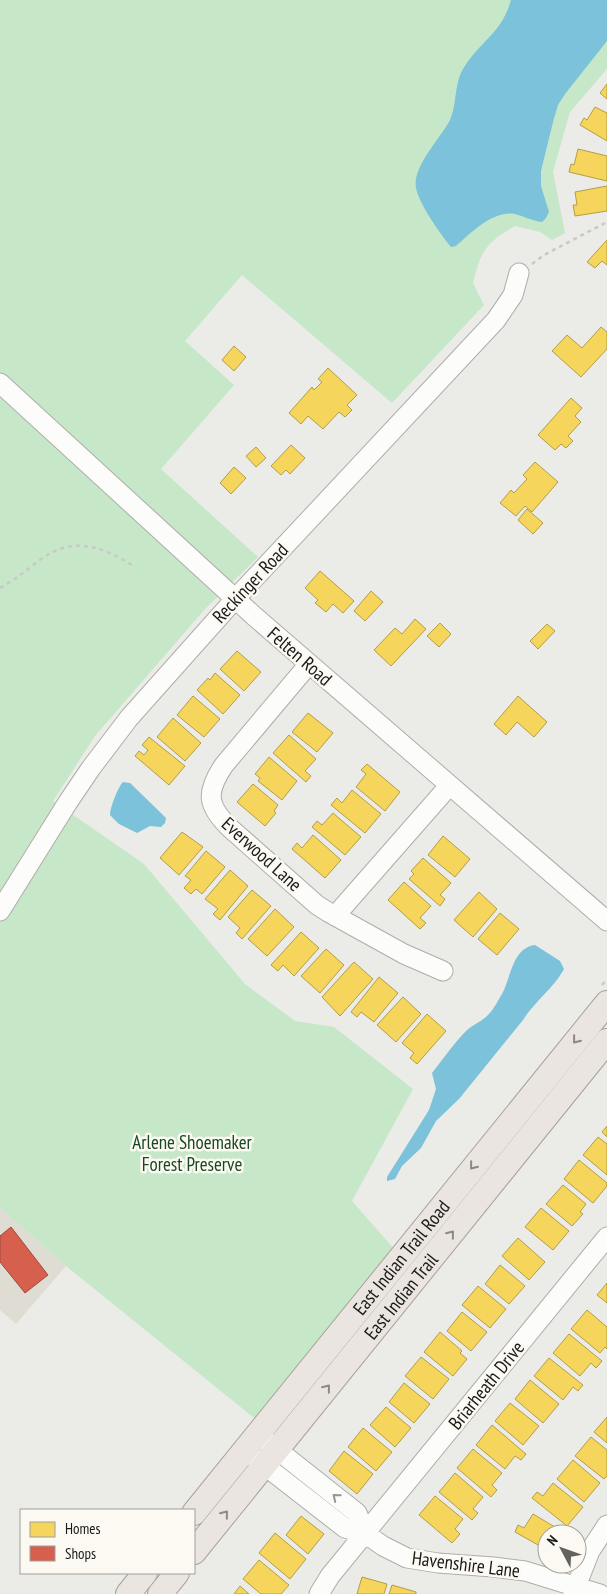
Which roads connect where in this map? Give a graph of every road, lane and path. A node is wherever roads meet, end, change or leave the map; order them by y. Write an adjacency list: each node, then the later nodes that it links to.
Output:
1 (607, 222): 2 (path)
2 (519, 273): 6 (street, Reckinger Road)
3 (0, 383): 6 (street, Felten Road)
4 (132, 565): 5 (path)
5 (0, 588)
6 (235, 599): 7 (street, Felten Road); 9 (street, Reckinger Road)
7 (309, 664): 8 (street, Felten Road); 10 (street, Everwood Lane)
8 (449, 786): 10 (street); 11 (street, Felten Road)
9 (0, 911)
10 (335, 916): 12 (street, Everwood Lane)
11 (607, 921)
12 (444, 970)
13 (607, 1003): 16 (main road, East Indian Trail Road, one-way to 16)
14 (607, 1041): 17 (main road, East Indian Trail, one-way to 14)
15 (607, 1237): 20 (street, Briarheath Drive)
16 (250, 1442): 17 (street, Havenshire Lane); 18 (main road, East Indian Trail Road)
17 (271, 1458): 20 (street, Havenshire Lane); 21 (main road, East Indian Trail, one-way to 17)
18 (195, 1512)
19 (607, 1525): 24 (street)
20 (366, 1534): 24 (street, Havenshire Lane); 27 (street, Briarheath Drive)
21 (195, 1551)
22 (144, 1574): 25 (main road)
23 (176, 1574): 26 (main road)
24 (574, 1590): 28 (street, Havenshire Lane)
25 (128, 1594)
26 (160, 1594)
27 (318, 1594)
28 (600, 1594)

